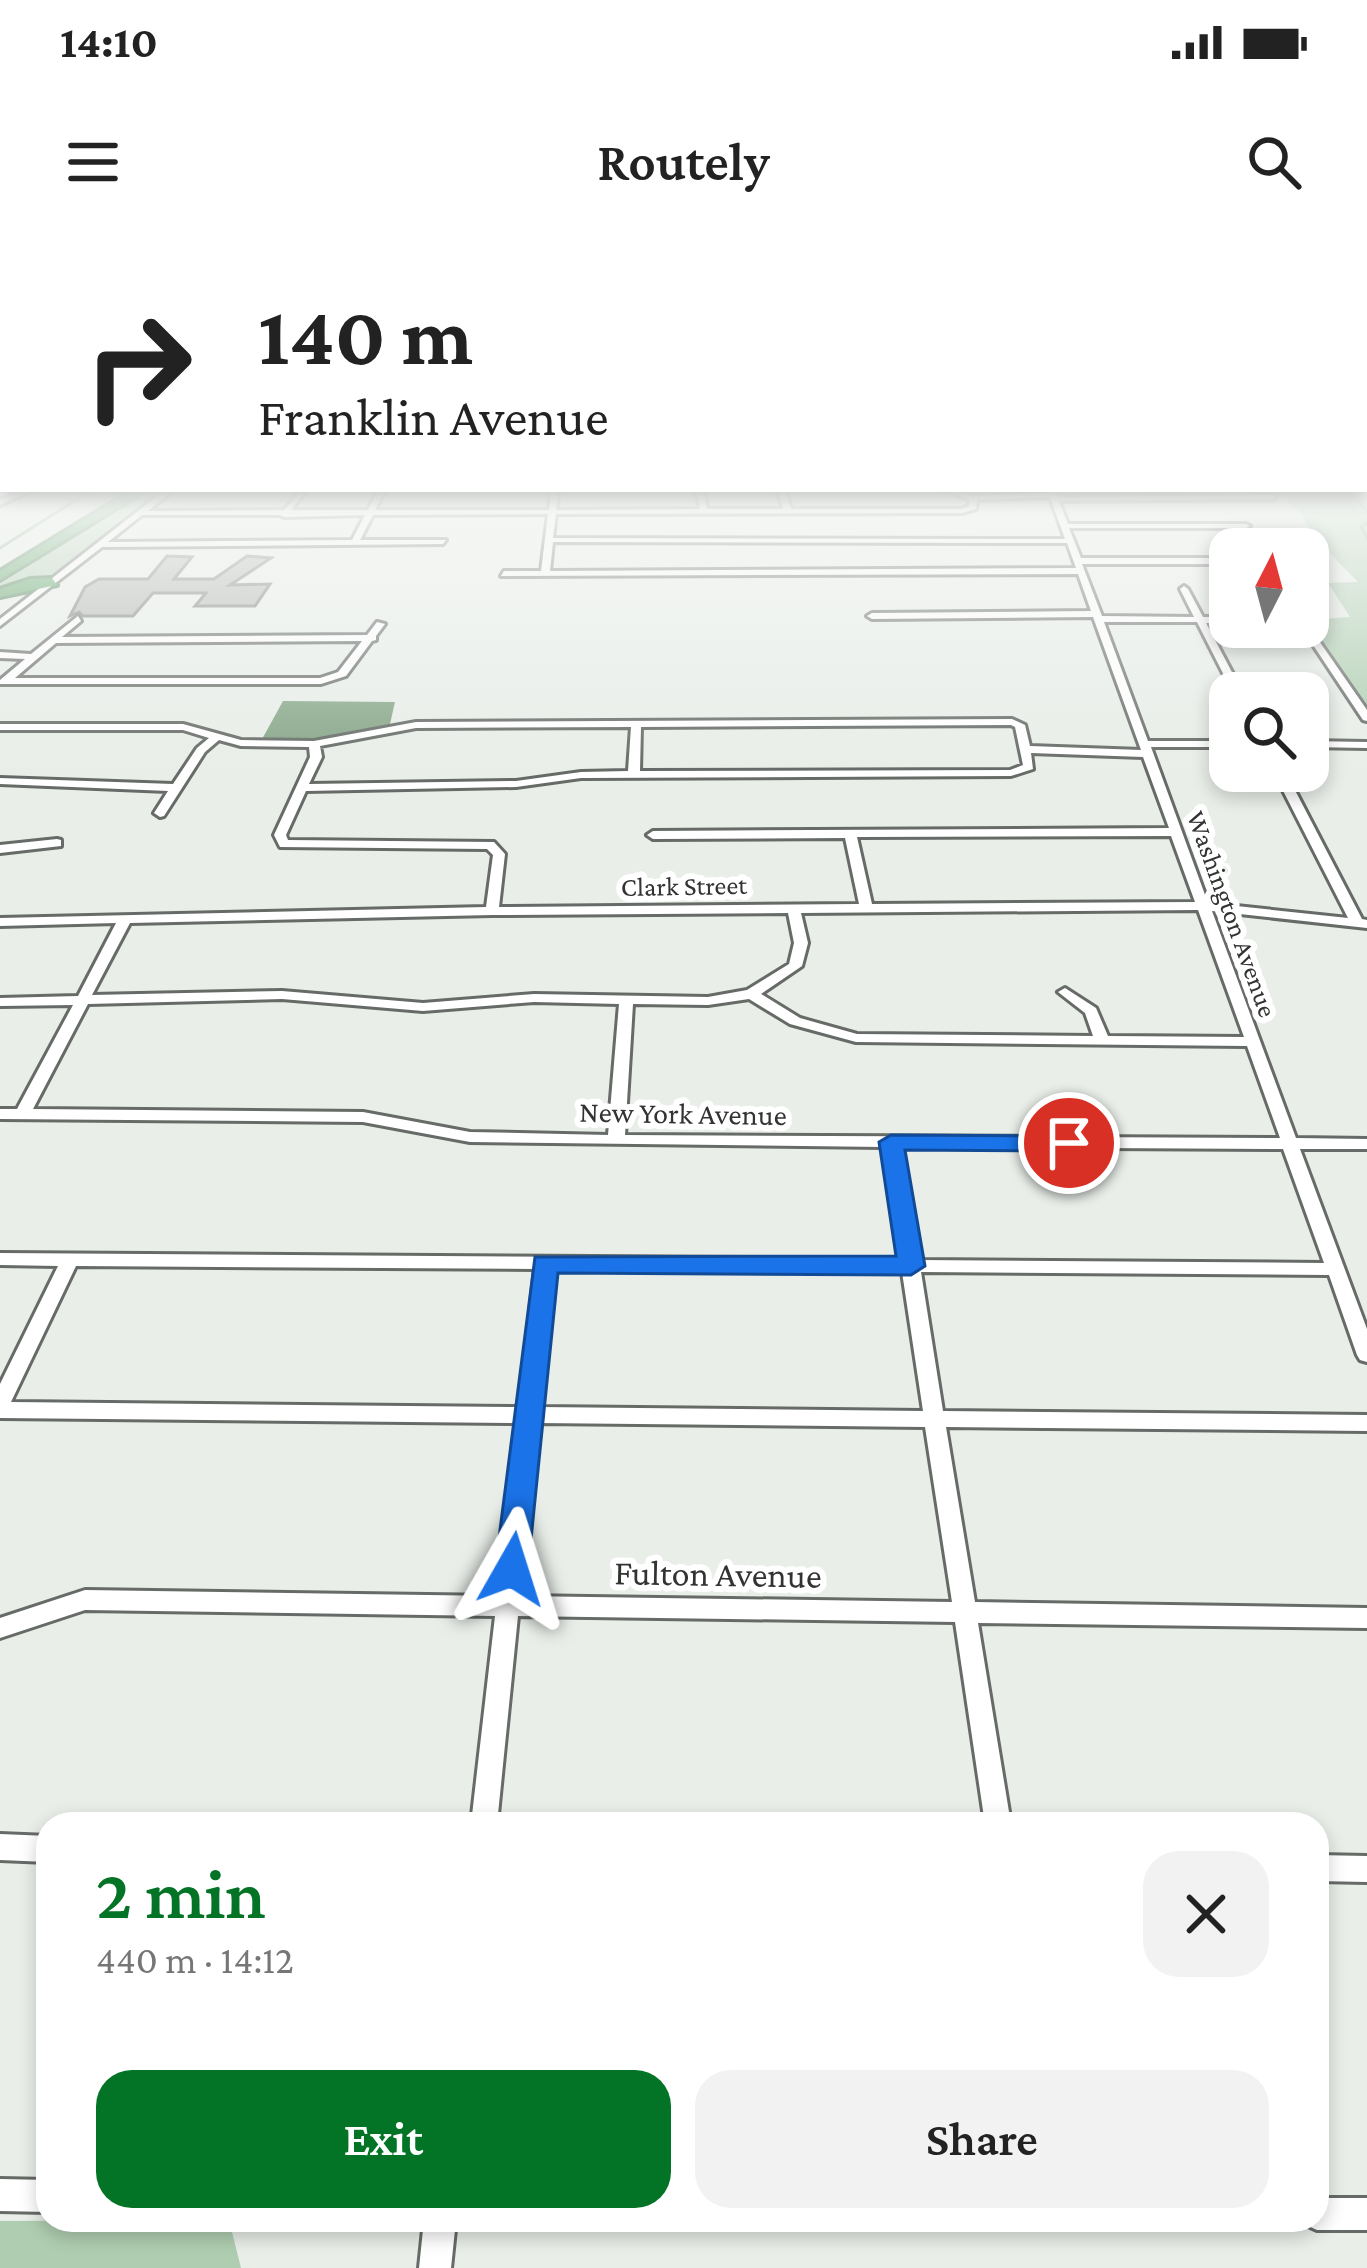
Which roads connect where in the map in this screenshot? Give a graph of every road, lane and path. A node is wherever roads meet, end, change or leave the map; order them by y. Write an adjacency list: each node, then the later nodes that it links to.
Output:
1 (52, 582): 6 (highway); 12 (street)
2 (698, 582): 5 (street)
3 (1086, 582): 8 (street, Washington Avenue)
4 (1184, 589): 10 (street)
5 (698, 590)
6 (0, 593)
7 (872, 616): 8 (street)
8 (1098, 617): 10 (street); 30 (street, Washington Avenue)
9 (78, 619): 15 (street)
10 (1200, 620): 11 (street); 19 (street)
11 (1209, 620)
12 (0, 623)
13 (380, 624): 14 (street)
14 (373, 638): 15 (street); 20 (street)
15 (53, 640): 18 (street)
16 (1320, 648): 21 (street)
17 (0, 655): 18 (street)
18 (34, 657): 20 (street)
19 (1227, 672)
20 (3, 683)
21 (1367, 718)
22 (636, 724): 25 (street); 29 (street); 31 (street)
23 (0, 727): 24 (street)
24 (215, 738): 25 (street); 33 (street)
25 (314, 744): 34 (street)
26 (1329, 744): 28 (street)
27 (1209, 745): 30 (street)
28 (1367, 745)
29 (1025, 748): 30 (street); 31 (street)
30 (1146, 749): 37 (street, Washington Avenue)
31 (634, 775): 34 (street)
32 (0, 781): 33 (street)
33 (175, 788): 36 (street)
34 (301, 788): 45 (street)
35 (1290, 792): 48 (street)
36 (160, 813)
37 (1177, 832): 38 (street); 42 (street, Washington Avenue)
38 (850, 834): 39 (street); 43 (street)
39 (653, 835)
40 (57, 843): 41 (street)
41 (0, 849)
42 (1203, 906): 43 (street, Clark Street); 48 (street, Clark Street); 55 (street, Washington Avenue)
43 (866, 908): 44 (street, Clark Street)
44 (794, 909): 45 (street, Clark Street); 50 (street)
45 (492, 911): 46 (street, Clark Street)
46 (125, 919): 47 (street, Clark Street); 51 (street)
47 (0, 922)
48 (1362, 923)
49 (1065, 992): 54 (street)
50 (751, 994): 52 (street); 54 (street)
51 (86, 1000): 52 (street); 53 (street); 57 (street)
52 (626, 1000): 58 (street)
53 (0, 1002)
54 (1103, 1041): 55 (street)
55 (1253, 1042): 61 (street, Washington Avenue)
56 (0, 1114): 57 (street, New York Avenue)
57 (23, 1114): 58 (street, New York Avenue)
58 (616, 1140): 59 (street, New York Avenue)
59 (891, 1142): 61 (street, New York Avenue); 65 (street)
60 (1367, 1144): 61 (street, New York Avenue)
61 (1291, 1145): 66 (street, Washington Avenue)
62 (0, 1259): 63 (street)
63 (70, 1259): 64 (street); 68 (street)
64 (545, 1264): 65 (street); 69 (street)
65 (911, 1266): 66 (street); 70 (street)
66 (1336, 1269): 67 (street, Washington Avenue)
67 (1367, 1355)
68 (0, 1408): 69 (street)
69 (528, 1416): 70 (street); 72 (street)
70 (935, 1419): 71 (street); 73 (street)
71 (1367, 1423)
72 (507, 1607): 73 (street, Fulton Avenue); 75 (street, Fulton Avenue); 76 (street)
73 (964, 1612): 74 (street, Fulton Avenue); 77 (street)
74 (1367, 1618)
75 (0, 1628)
76 (485, 1812)
77 (996, 1812)
78 (0, 1847): 79 (street)
79 (36, 1848)
80 (1329, 1868): 81 (street)
81 (1367, 1869)
82 (0, 2195): 83 (street)
83 (36, 2196)
84 (1329, 2213): 85 (street)
85 (1367, 2214)
86 (439, 2232): 87 (street)
87 (435, 2268)

